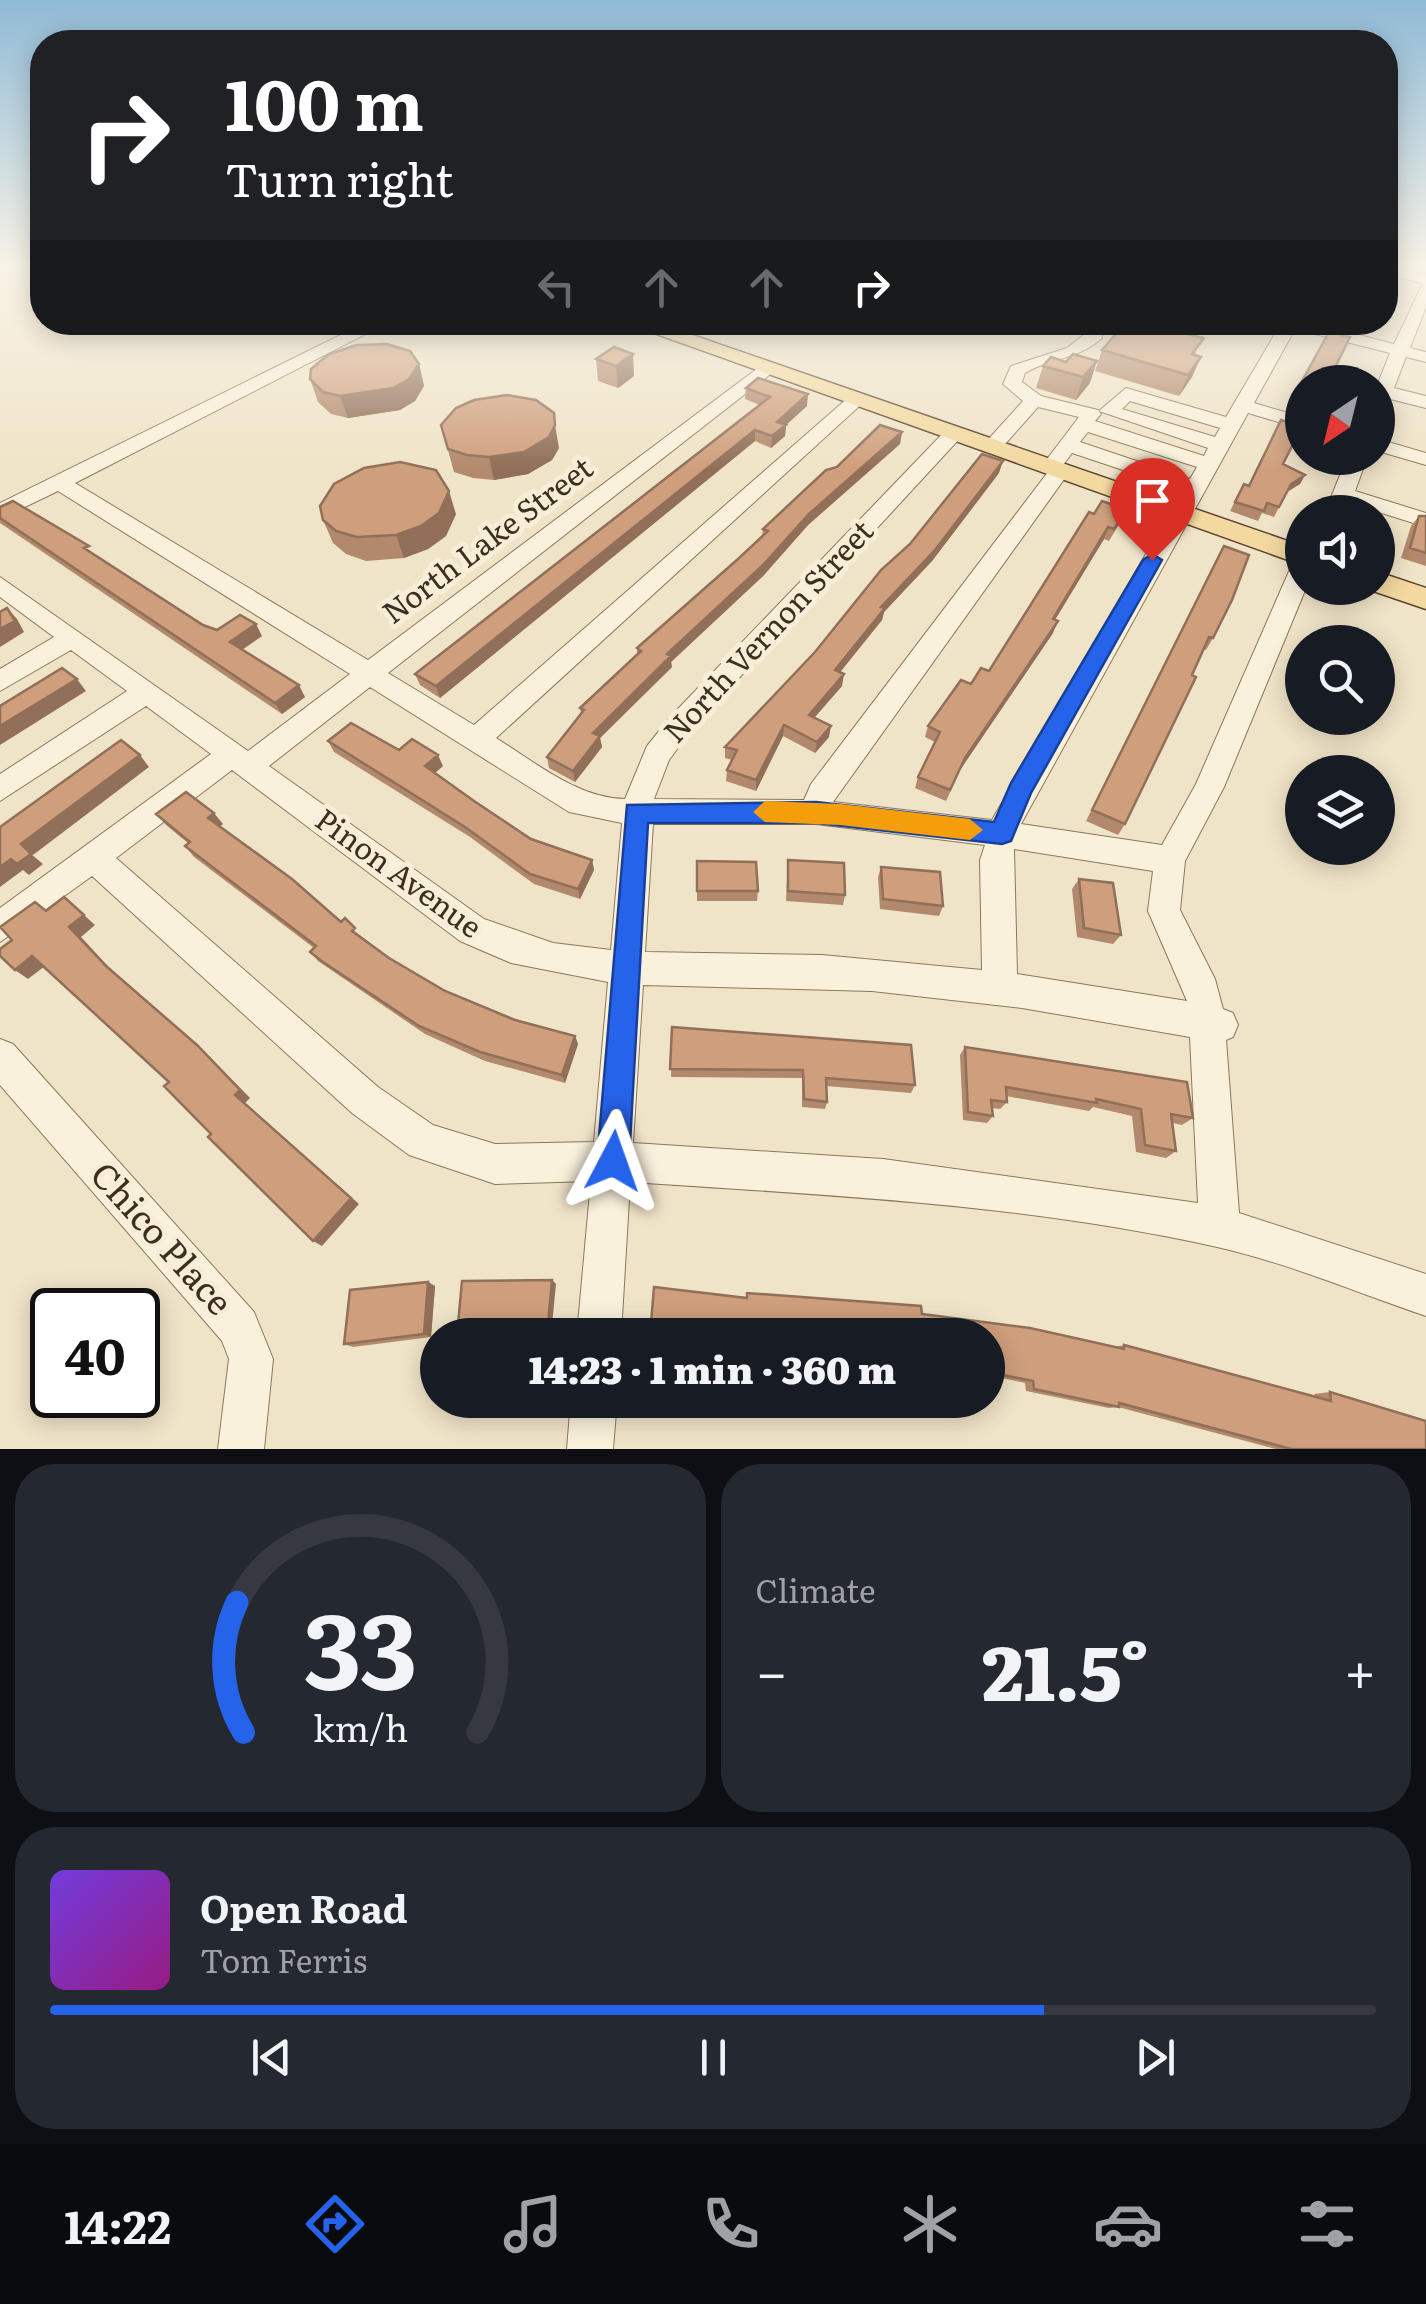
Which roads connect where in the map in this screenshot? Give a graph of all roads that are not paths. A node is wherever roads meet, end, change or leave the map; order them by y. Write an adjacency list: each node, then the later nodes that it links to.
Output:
1 (354, 335): 23 (street)
2 (670, 335): 10 (main road)
3 (1095, 335): 13 (street)
4 (1284, 335): 18 (street)
5 (1339, 335): 7 (street)
6 (1407, 335): 7 (street)
7 (1398, 350): 8 (street); 9 (street)
8 (1426, 358)
9 (1392, 365)
10 (768, 369): 12 (main road); 35 (street, North Lake Street)
11 (1395, 399): 14 (street)
12 (857, 400): 17 (main road); 38 (street)
13 (1034, 400): 15 (street); 19 (street)
14 (1426, 402)
15 (1094, 416): 18 (street); 18 (street); 22 (street)
16 (1285, 426): 18 (street)
17 (954, 433): 19 (main road); 41 (street, North Vernon Street)
18 (1226, 435): 24 (street)
19 (992, 447): 22 (main road)
20 (1395, 450): 21 (street)
21 (1426, 459)
22 (1059, 461): 24 (street); 26 (main road); 42 (street)
23 (58, 482): 25 (street); 35 (street)
24 (1194, 487): 26 (street)
25 (0, 512)
26 (1180, 512): 29 (main road); 43 (street)
27 (1395, 514): 28 (street)
28 (1426, 520)
29 (1285, 550)
30 (2, 588): 34 (street, Pinon Avenue)
31 (1395, 588): 32 (main road)
32 (1426, 599)
33 (1286, 605): 45 (street)
34 (72, 638): 36 (street); 37 (street, Pinon Avenue)
35 (367, 674): 38 (street); 39 (street, North Lake Street)
36 (0, 681)
37 (146, 692): 39 (street, Pinon Avenue); 40 (street)
38 (475, 740): 41 (street)
39 (240, 760): 44 (street, North Lake Street); 47 (street, Pinon Avenue)
40 (0, 789)
41 (636, 812): 42 (street); 47 (street, North Vernon Street)
42 (816, 812): 43 (street)
43 (1002, 834): 45 (street); 48 (street)
44 (94, 858): 46 (street, North Lake Street); 51 (street)
45 (1170, 860): 49 (street)
46 (0, 927)
47 (627, 964): 48 (street, Pinon Avenue); 51 (street, North Vernon Street)
48 (1000, 986): 49 (street, Pinon Avenue)
49 (1213, 1024): 52 (street)
50 (0, 1057): 56 (street, Chico Place)
51 (613, 1161): 52 (street); 54 (street, North Vernon Street)
52 (1220, 1228): 53 (street)
53 (1426, 1295)
54 (600, 1318)
55 (593, 1418): 57 (street)
56 (241, 1449)
57 (590, 1449)

